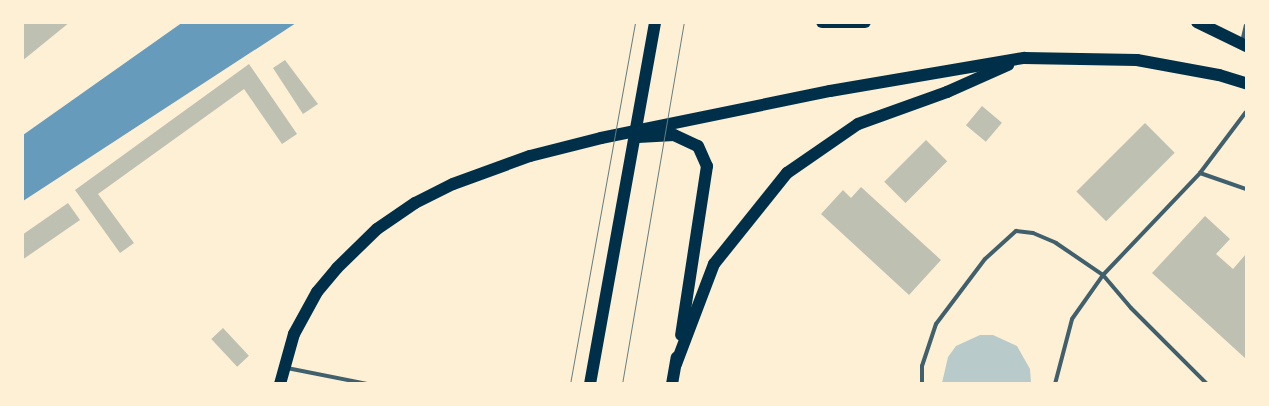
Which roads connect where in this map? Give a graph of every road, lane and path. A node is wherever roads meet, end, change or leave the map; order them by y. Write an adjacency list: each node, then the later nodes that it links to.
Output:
1 (655, 22): 18 (main road)
2 (822, 22): 3 (main road)
3 (866, 22)
4 (1197, 22): 6 (main road)
5 (1246, 25): 6 (lane)
6 (1244, 44)
7 (1024, 58): 8 (main road); 10 (main road); 14 (main road)
8 (1246, 83)
9 (1246, 112): 11 (lane)
10 (601, 138): 14 (main road); 15 (main road)
11 (1200, 173): 12 (lane); 13 (lane)
12 (1246, 189)
13 (1103, 275): 20 (lane); 21 (lane); 22 (lane)
14 (676, 364): 19 (main road)
15 (284, 367): 16 (main road); 17 (lane)
16 (280, 384)
17 (368, 384)
18 (590, 384)
19 (672, 384)
20 (922, 384)
21 (1055, 384)
22 (1207, 384)

